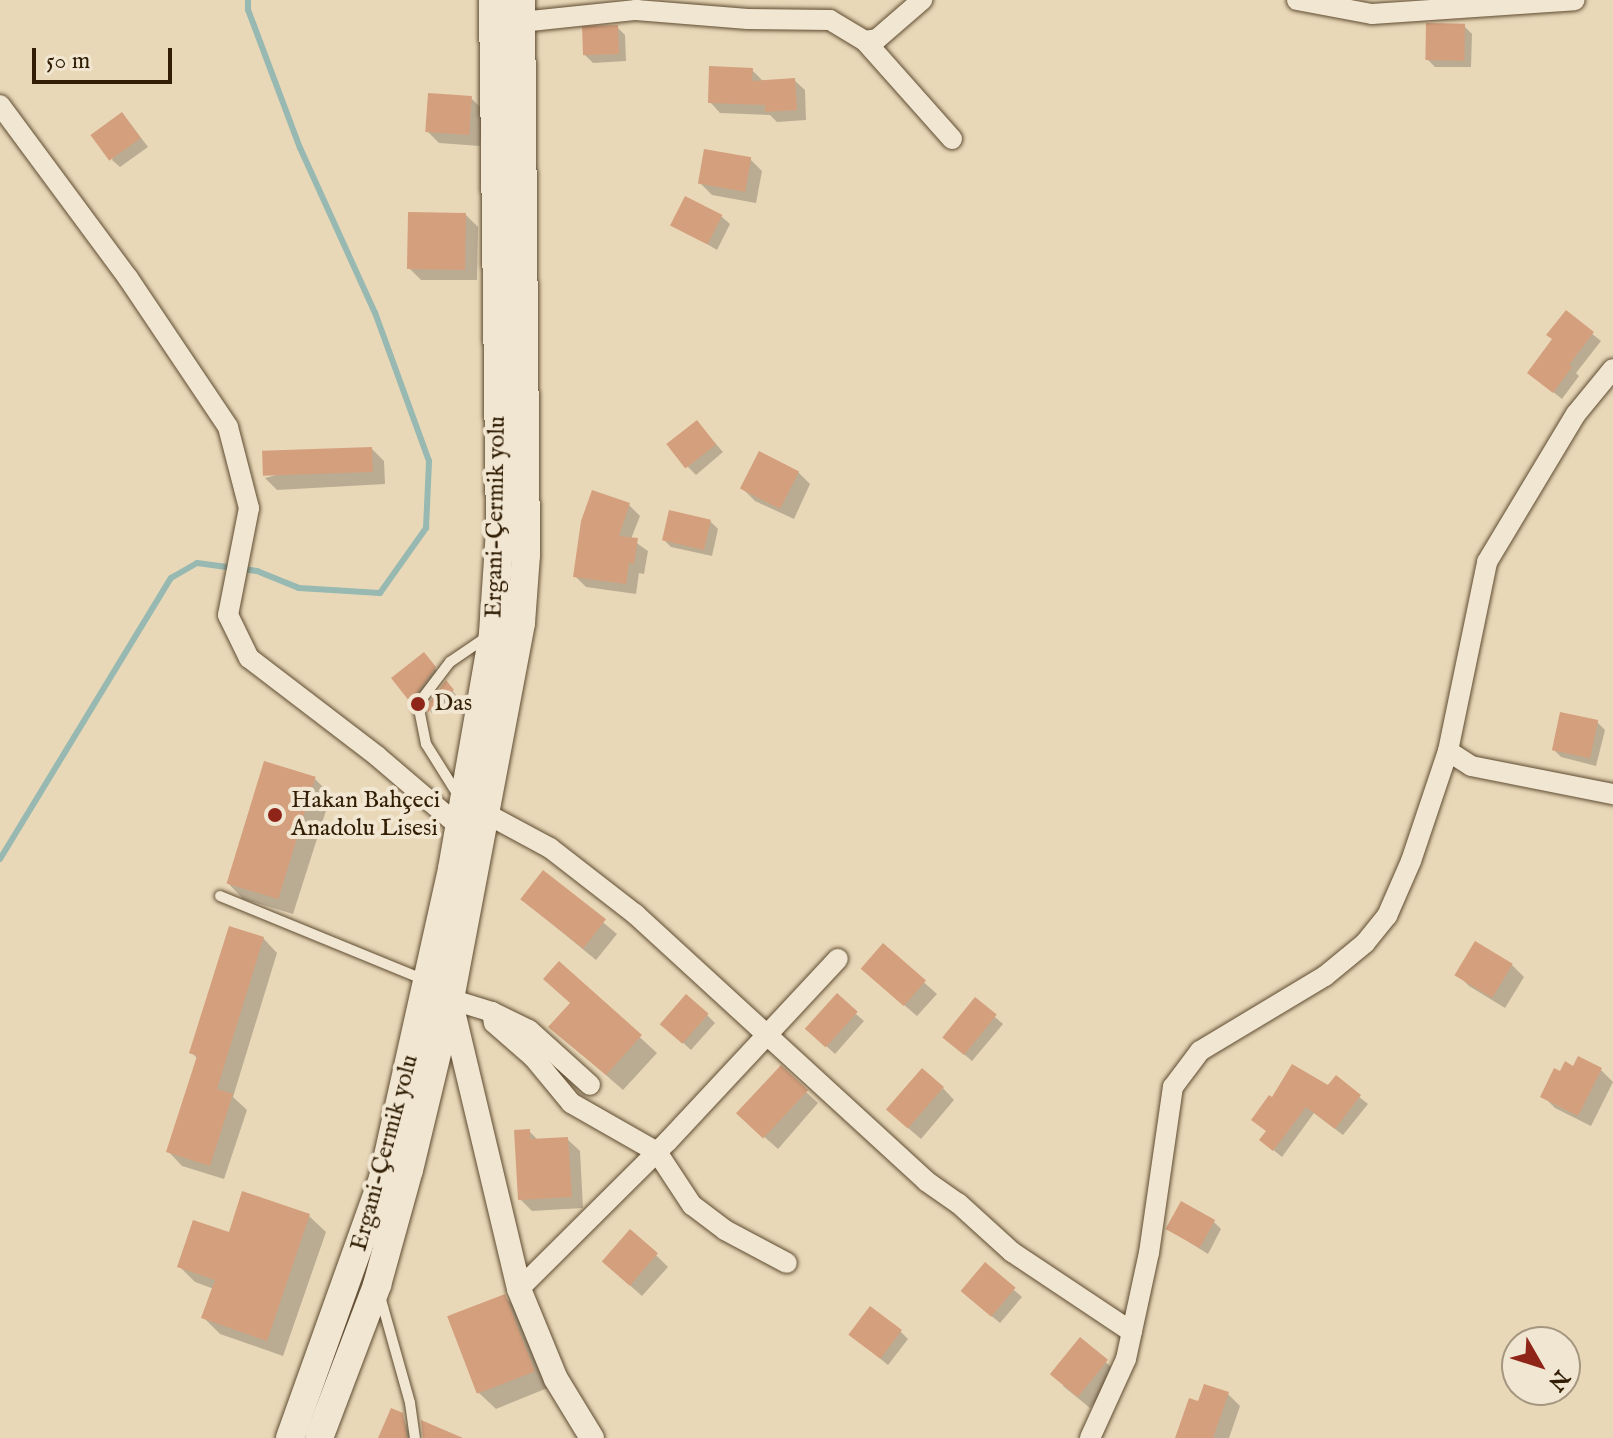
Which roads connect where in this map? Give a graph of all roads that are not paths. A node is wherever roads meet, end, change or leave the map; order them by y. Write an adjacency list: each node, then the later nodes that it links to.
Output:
1 (493, 0): 10 (main road, Ergani-Çermik yolu)
2 (922, 0): 6 (street)
3 (1297, 0): 4 (street)
4 (1575, 0)
5 (521, 11): 6 (street); 13 (main road, Ergani-Çermik yolu)
6 (865, 41): 8 (street)
7 (0, 105): 13 (street)
8 (952, 139)
9 (1613, 369): 11 (street)
10 (493, 633): 13 (main road, Ergani-Çermik yolu); 13 (lane)
11 (1448, 751): 12 (street); 24 (street)
12 (1613, 794)
13 (470, 815): 16 (main road, Ergani-Çermik yolu); 18 (street)
14 (220, 896): 16 (lane)
15 (838, 959): 18 (street)
16 (439, 990): 17 (street); 22 (main road, Ergani-Çermik yolu); 23 (street); 25 (main road, Ergani-Çermik yolu)
17 (492, 1012): 19 (street); 20 (street)
18 (766, 1034): 20 (street); 24 (street)
19 (590, 1085)
20 (657, 1152): 21 (street); 23 (street)
21 (787, 1263)
22 (377, 1285): 26 (main road, Ergani-Çermik yolu); 27 (lane)
23 (519, 1289): 28 (street)
24 (1132, 1332): 29 (street)
25 (290, 1438)
26 (319, 1438)
27 (415, 1438)
28 (592, 1438)
29 (1090, 1438)

